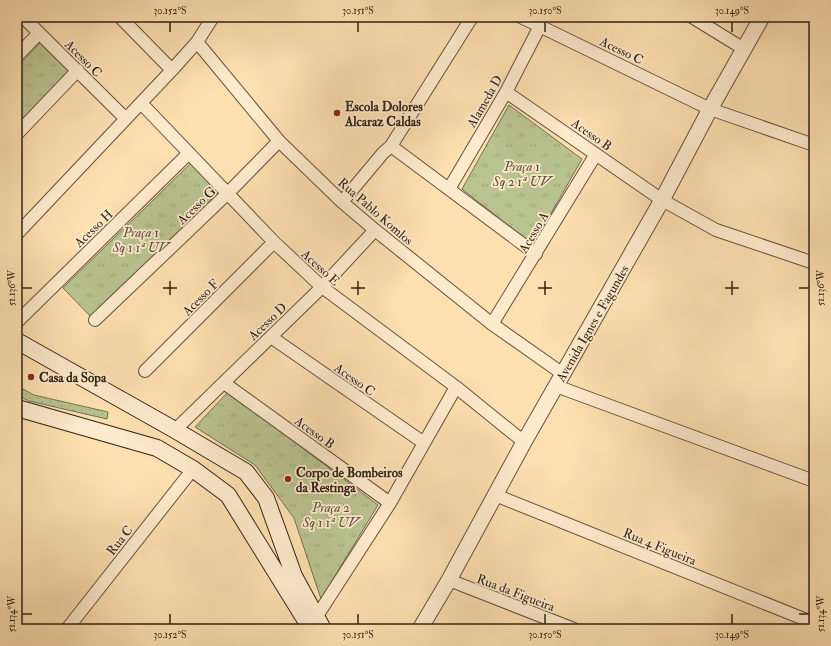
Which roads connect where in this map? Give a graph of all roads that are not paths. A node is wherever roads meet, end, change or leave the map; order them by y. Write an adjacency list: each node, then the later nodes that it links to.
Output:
1 (23, 17): 9 (street, Acesso C)
2 (120, 17): 14 (street)
3 (213, 17): 10 (street)
4 (472, 17): 22 (street)
5 (692, 17): 11 (street)
6 (762, 17): 11 (street, Avenida Ignes e Fagundes)
7 (526, 18): 8 (street, Acesso C)
8 (540, 26): 15 (street, Alameda D); 17 (street, Acesso C)
9 (39, 33): 12 (street); 13 (street, Acesso C)
10 (197, 42): 14 (street); 20 (street, Rua Pablo Komlos)
11 (744, 49): 17 (street, Avenida Ignes e Fagundes)
12 (17, 56)
13 (78, 70): 18 (street, Acesso C); 19 (street)
14 (172, 70): 16 (street)
15 (506, 92): 24 (street, Acesso B); 25 (street, Alameda D)
16 (141, 103): 18 (street); 23 (street, Acesso E)
17 (710, 109): 21 (street, Acesso C); 27 (street, Avenida Ignes e Fagundes)
18 (125, 118): 30 (street)
19 (17, 134)
20 (279, 141): 26 (street, Acesso G); 28 (street, Rua Pablo Komlos)
21 (814, 145)
22 (391, 146): 25 (street); 28 (street)
23 (189, 153): 26 (street, Acesso E); 36 (street, Acesso H)
24 (596, 154): 27 (street, Acesso B); 32 (street, Acesso A)
25 (449, 189): 32 (street)
26 (227, 194): 31 (street, Acesso E); 35 (street, Acesso G)
27 (662, 200): 33 (street, Acesso B); 41 (street, Avenida Ignes e Fagundes)
28 (342, 202): 29 (street, Rua Pablo Komlos)
29 (375, 230): 34 (street, Acesso D); 37 (street, Rua Pablo Komlos)
30 (17, 234)
31 (274, 242): 34 (street, Acesso E); 40 (street, Acesso F)
32 (536, 254): 37 (street, Acesso A)
33 (814, 264)
34 (322, 287): 38 (street, Acesso D); 43 (street, Acesso E)
35 (95, 320)
36 (17, 322)
37 (492, 324): 41 (street, Rua Pablo Komlos)
38 (271, 337): 42 (street, Acesso D); 47 (street, Acesso C)
39 (17, 341): 45 (main road)
40 (145, 371)
41 (559, 380): 46 (street, Avenida Ignes e Fagundes); 49 (street, Rua Pablo Komlos)
42 (224, 383): 45 (street, Acesso D); 51 (street, Acesso B)
43 (456, 388): 46 (street, Acesso E); 47 (street)
44 (17, 408): 48 (main road)
45 (175, 430): 54 (main road)
46 (524, 442): 50 (street, Avenida Ignes e Fagundes)
47 (424, 444): 51 (street)
48 (193, 469): 54 (main road); 55 (street, Rua C)
49 (814, 481)
50 (495, 495): 52 (street, Avenida Ignes e Fagundes); 53 (street, Rua 4 Figueira)
51 (390, 503): 54 (street)
52 (449, 580): 56 (street, Avenida Ignes e Fagundes); 57 (street, Rua da Figueira)
53 (814, 623)
54 (314, 626)
55 (67, 629)
56 (420, 629)
57 (574, 629)

